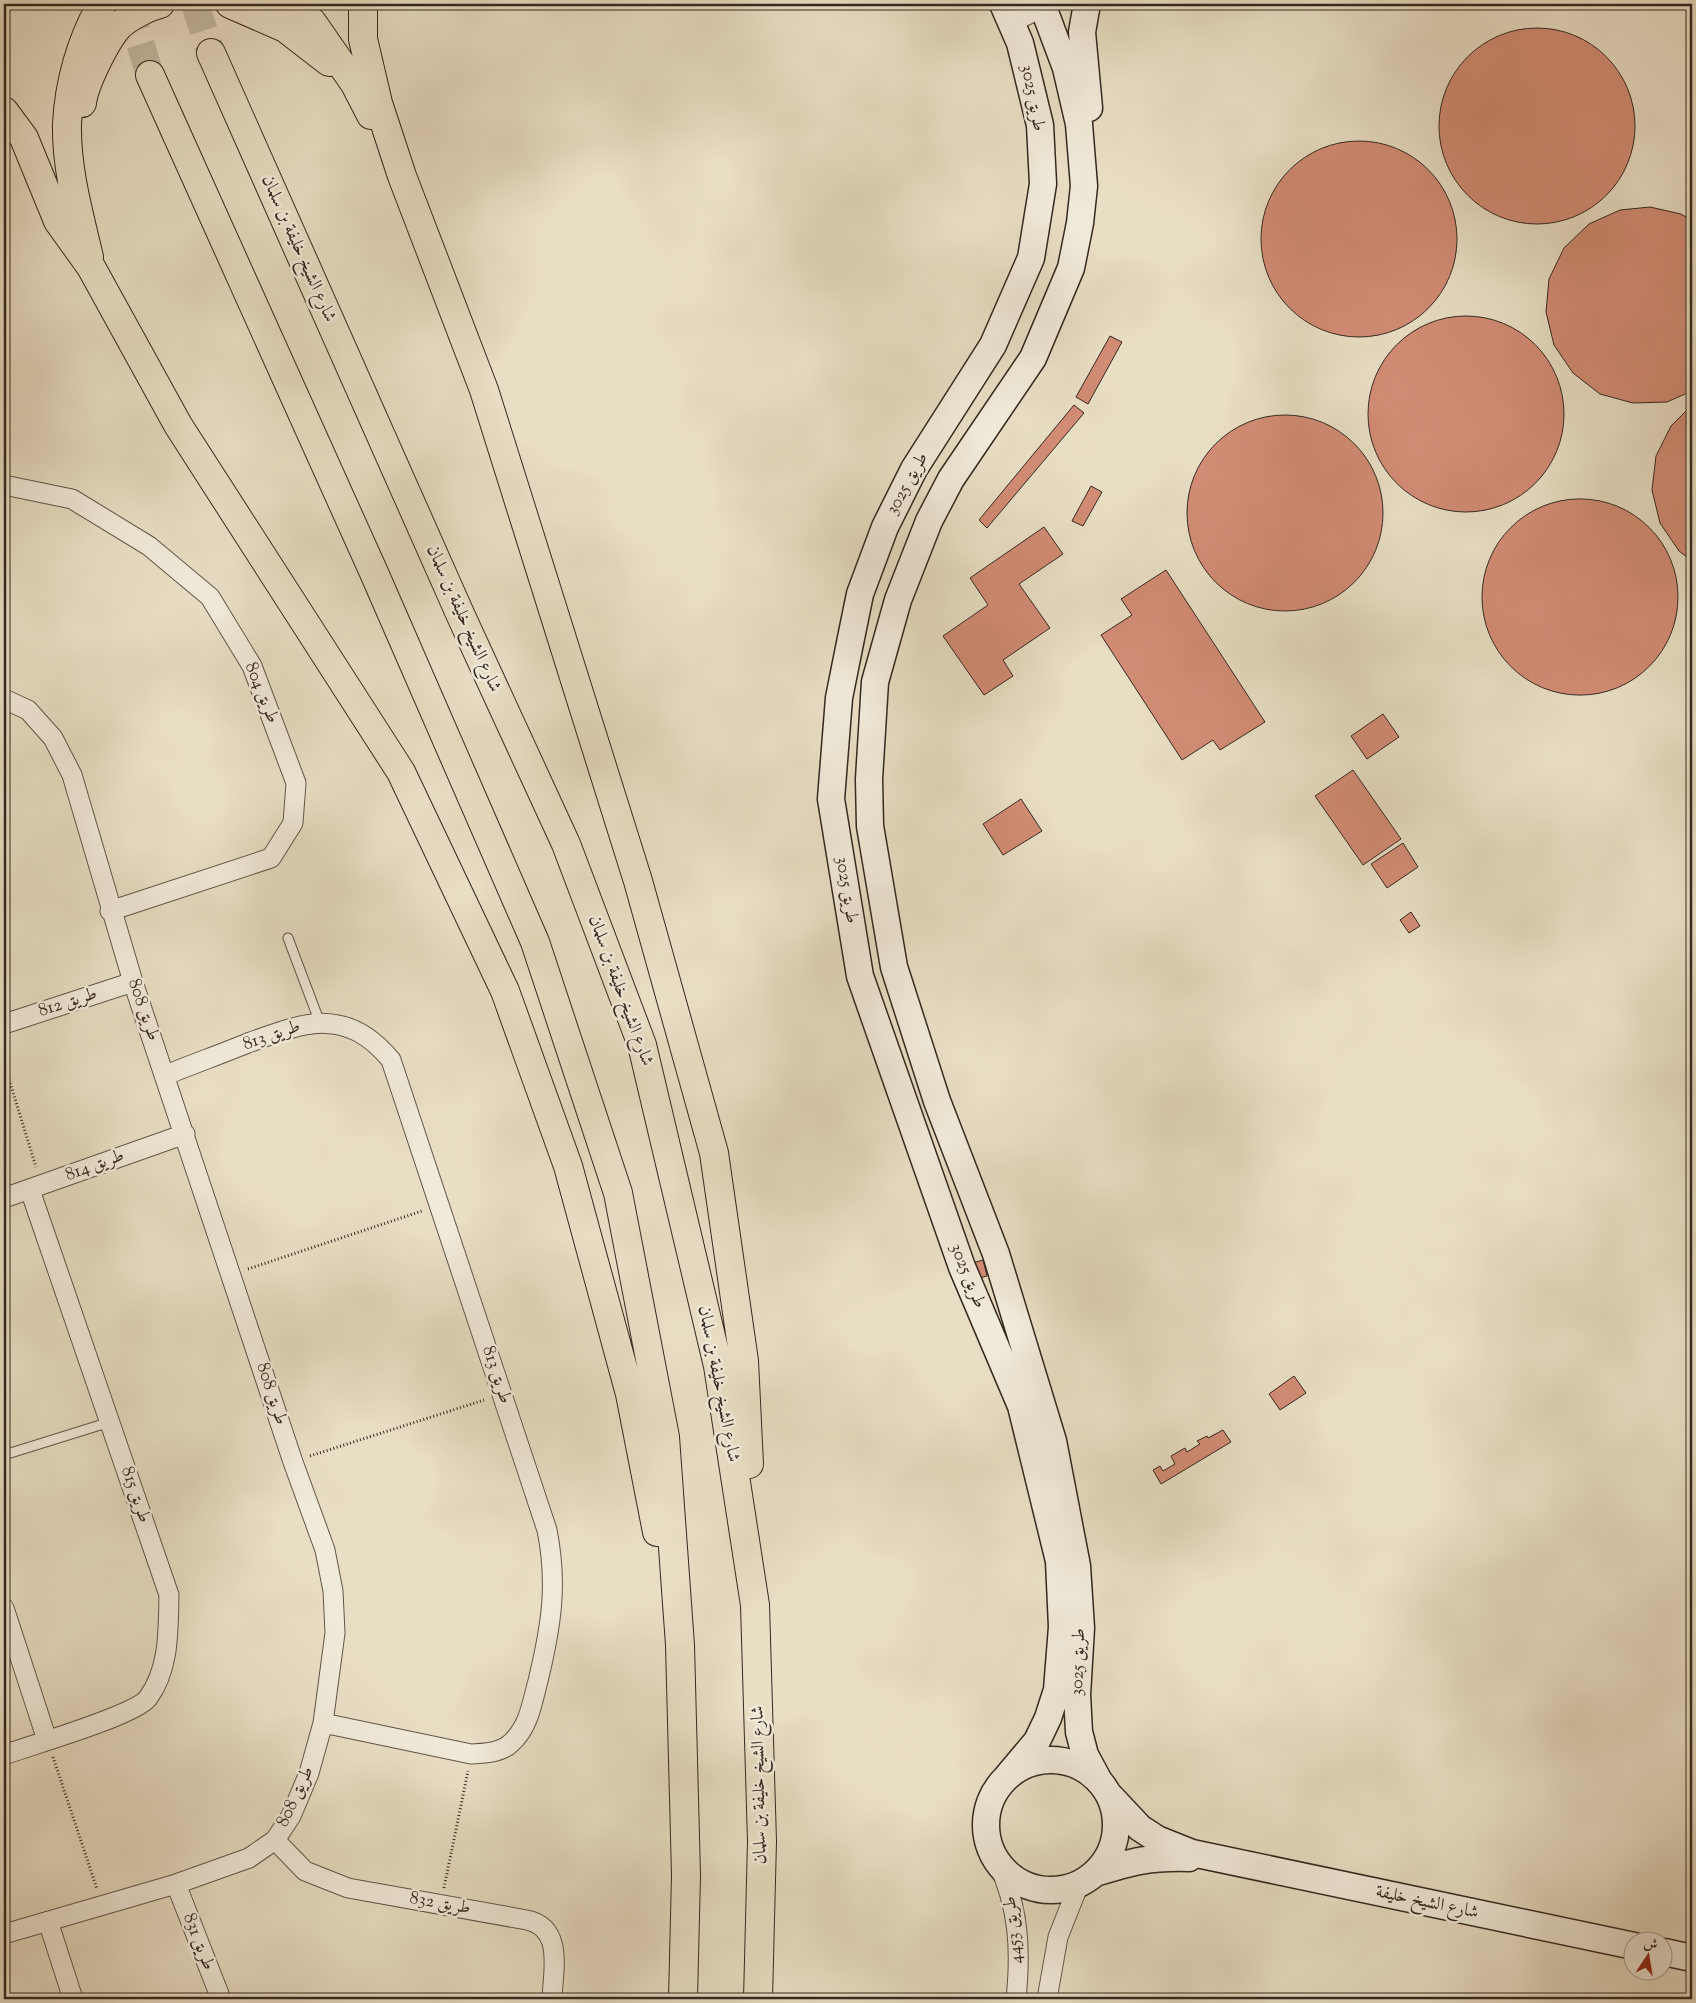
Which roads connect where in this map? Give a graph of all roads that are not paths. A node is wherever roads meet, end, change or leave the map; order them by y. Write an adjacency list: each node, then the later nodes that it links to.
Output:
1 (102, 4): 14 (highway)
2 (160, 4): 14 (highway)
3 (230, 4): 11 (highway)
4 (286, 4): 11 (highway)
5 (363, 4): 13 (highway)
6 (1087, 4): 15 (street)
7 (1045, 5): 8 (street); 15 (street, طريق 3025)
8 (1007, 13): 22 (street, طريق 3025)
9 (212, 53): 36 (highway, شارع الشيخ خليفة بن سلمان)
10 (150, 75): 38 (highway)
11 (355, 84): 13 (highway)
12 (4, 111): 16 (highway)
13 (402, 176): 36 (highway)
14 (72, 179): 16 (highway)
15 (1084, 186): 21 (street, طريق 3025)
16 (91, 267): 38 (highway)
17 (4, 485): 19 (street, طريق 804)
18 (4, 699): 19 (street, طريق 808)
19 (110, 911): 23 (street, طريق 808)
20 (288, 938): 24 (lane)
21 (894, 967): 22 (street); 30 (street, طريق 3025)
22 (860, 976): 31 (street, طريق 3025)
23 (133, 982): 25 (street, طريق 812); 26 (street, طريق 808)
24 (320, 1023): 26 (street, طريق 813); 39 (street, طريق 813)
25 (4, 1024)
26 (166, 1074): 27 (street, طريق 808)
27 (185, 1134): 28 (street, طريق 814); 39 (street, طريق 808)
28 (36, 1188): 29 (street, طريق 814); 34 (street, طريق 815)
29 (4, 1198)
30 (983, 1220): 31 (street); 32 (street, طريق 3025)
31 (949, 1231): 33 (street, طريق 3025)
32 (1014, 1314): 33 (street); 43 (street, طريق 3025)
33 (986, 1323): 42 (street, طريق 3025)
34 (110, 1422): 35 (lane); 40 (street, طريق 815)
35 (4, 1455)
36 (755, 1605): 58 (highway, شارع الشيخ خليفة بن سلمان)
37 (4, 1608): 40 (street)
38 (680, 1645): 57 (highway)
39 (323, 1723): 44 (street, طريق 808)
40 (47, 1740): 41 (street, طريق 815)
41 (4, 1755)
42 (1005, 1779): 43 (street); 46 (street)
43 (1104, 1788): 45 (street, شارع الشيخ خليفة); 47 (street)
44 (275, 1840): 48 (street, طريق 808); 56 (street, طريق 832)
45 (1220, 1859): 47 (street, شارع الشيخ خليفة); 51 (street, شارع الشيخ خليفة)
46 (998, 1863): 47 (street); 59 (street, طريق 4453)
47 (1087, 1879): 60 (street, طريق 4453)
48 (176, 1884): 49 (street, طريق 808); 55 (street, طريق 831)
49 (48, 1921): 50 (street, طريق 808); 54 (street)
50 (4, 1934)
51 (1624, 1944)
52 (1674, 1954): 53 (street)
53 (1692, 1958)
54 (73, 1999)
55 (221, 1999)
56 (552, 1999)
57 (683, 1999)
58 (758, 1999)
59 (1016, 1999)
60 (1047, 1999)

